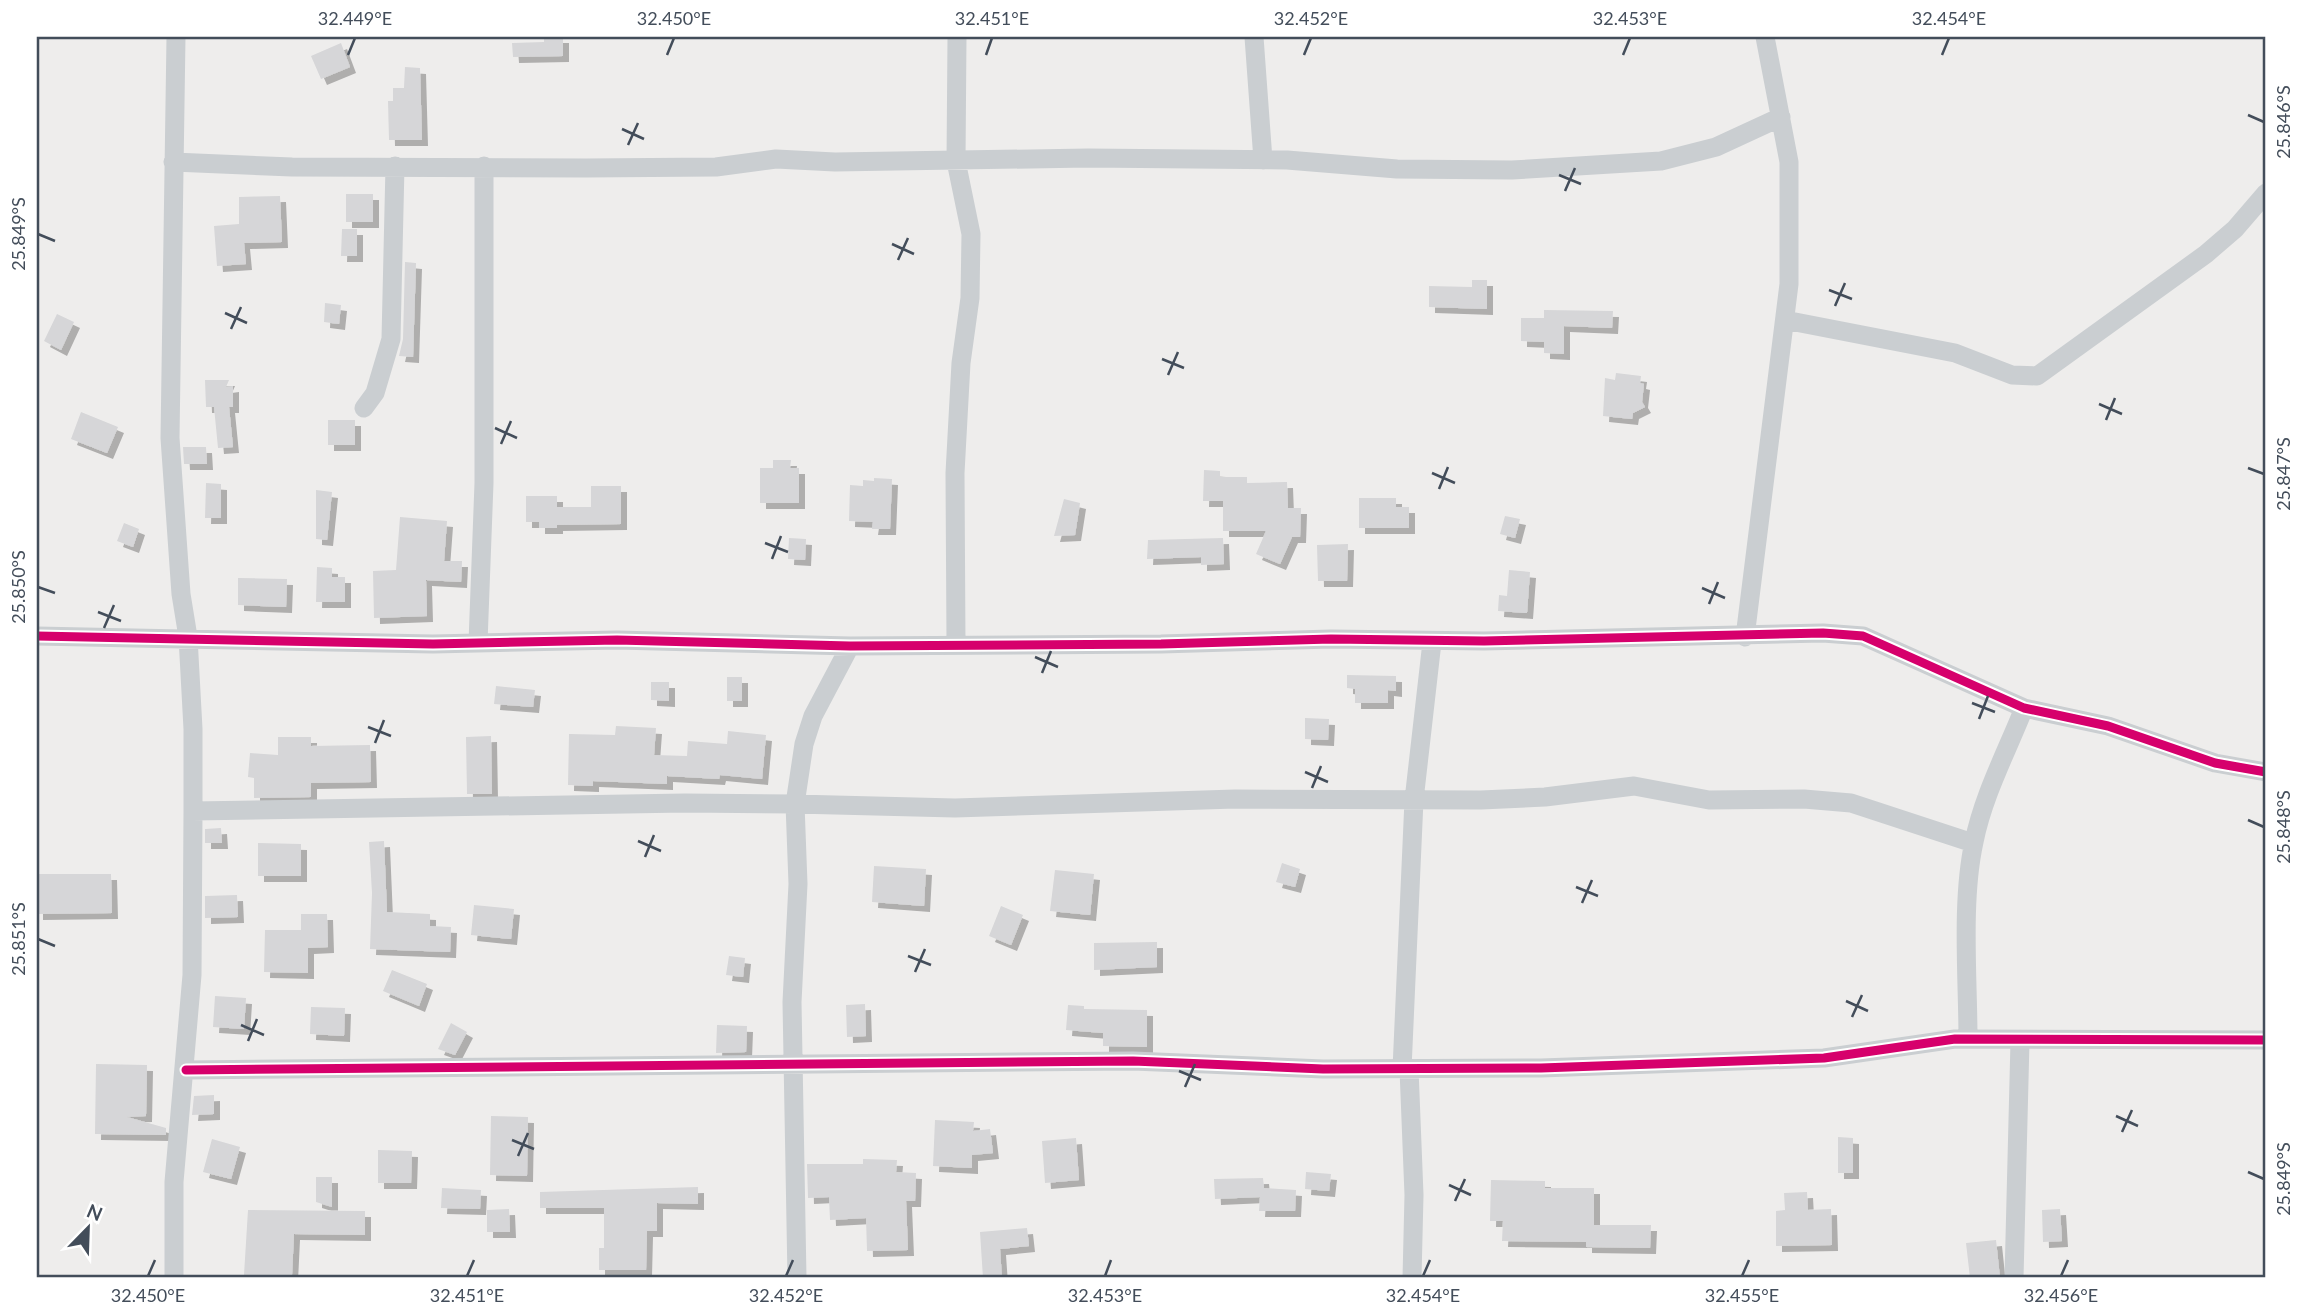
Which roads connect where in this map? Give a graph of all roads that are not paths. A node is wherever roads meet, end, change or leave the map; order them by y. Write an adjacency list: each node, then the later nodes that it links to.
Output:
1 (176, 37): 8 (street)
2 (957, 37): 7 (street)
3 (1254, 37): 6 (street)
4 (1765, 37): 5 (street)
5 (1781, 117): 6 (street); 12 (street)
6 (1263, 160): 7 (street)
7 (956, 161): 10 (street); 19 (street)
8 (173, 162): 9 (street); 15 (street)
9 (395, 166): 10 (street); 13 (street)
10 (484, 166): 18 (street)
11 (2266, 193): 12 (street)
12 (1786, 320): 16 (street)
13 (363, 408)
14 (37, 636): 15 (street)
15 (188, 637): 18 (street); 25 (street)
16 (1745, 637): 17 (street); 21 (street)
17 (1432, 642): 19 (street); 23 (street)
18 (478, 643): 20 (street)
19 (956, 643): 20 (street)
20 (850, 646): 24 (street)
21 (2024, 708): 22 (street); 26 (street)
22 (2266, 772)
23 (1414, 800): 24 (street); 26 (street); 31 (street)
24 (795, 804): 25 (street); 30 (street)
25 (193, 811): 32 (street)
26 (1973, 843): 27 (street)
27 (1968, 1039): 29 (street); 31 (street)
28 (2266, 1040): 29 (street)
29 (2020, 1041): 36 (street)
30 (794, 1063): 31 (street); 32 (street); 34 (street)
31 (1406, 1069): 35 (street)
32 (186, 1070): 33 (street)
33 (174, 1278)
34 (797, 1278)
35 (1412, 1278)
36 (2014, 1278)

